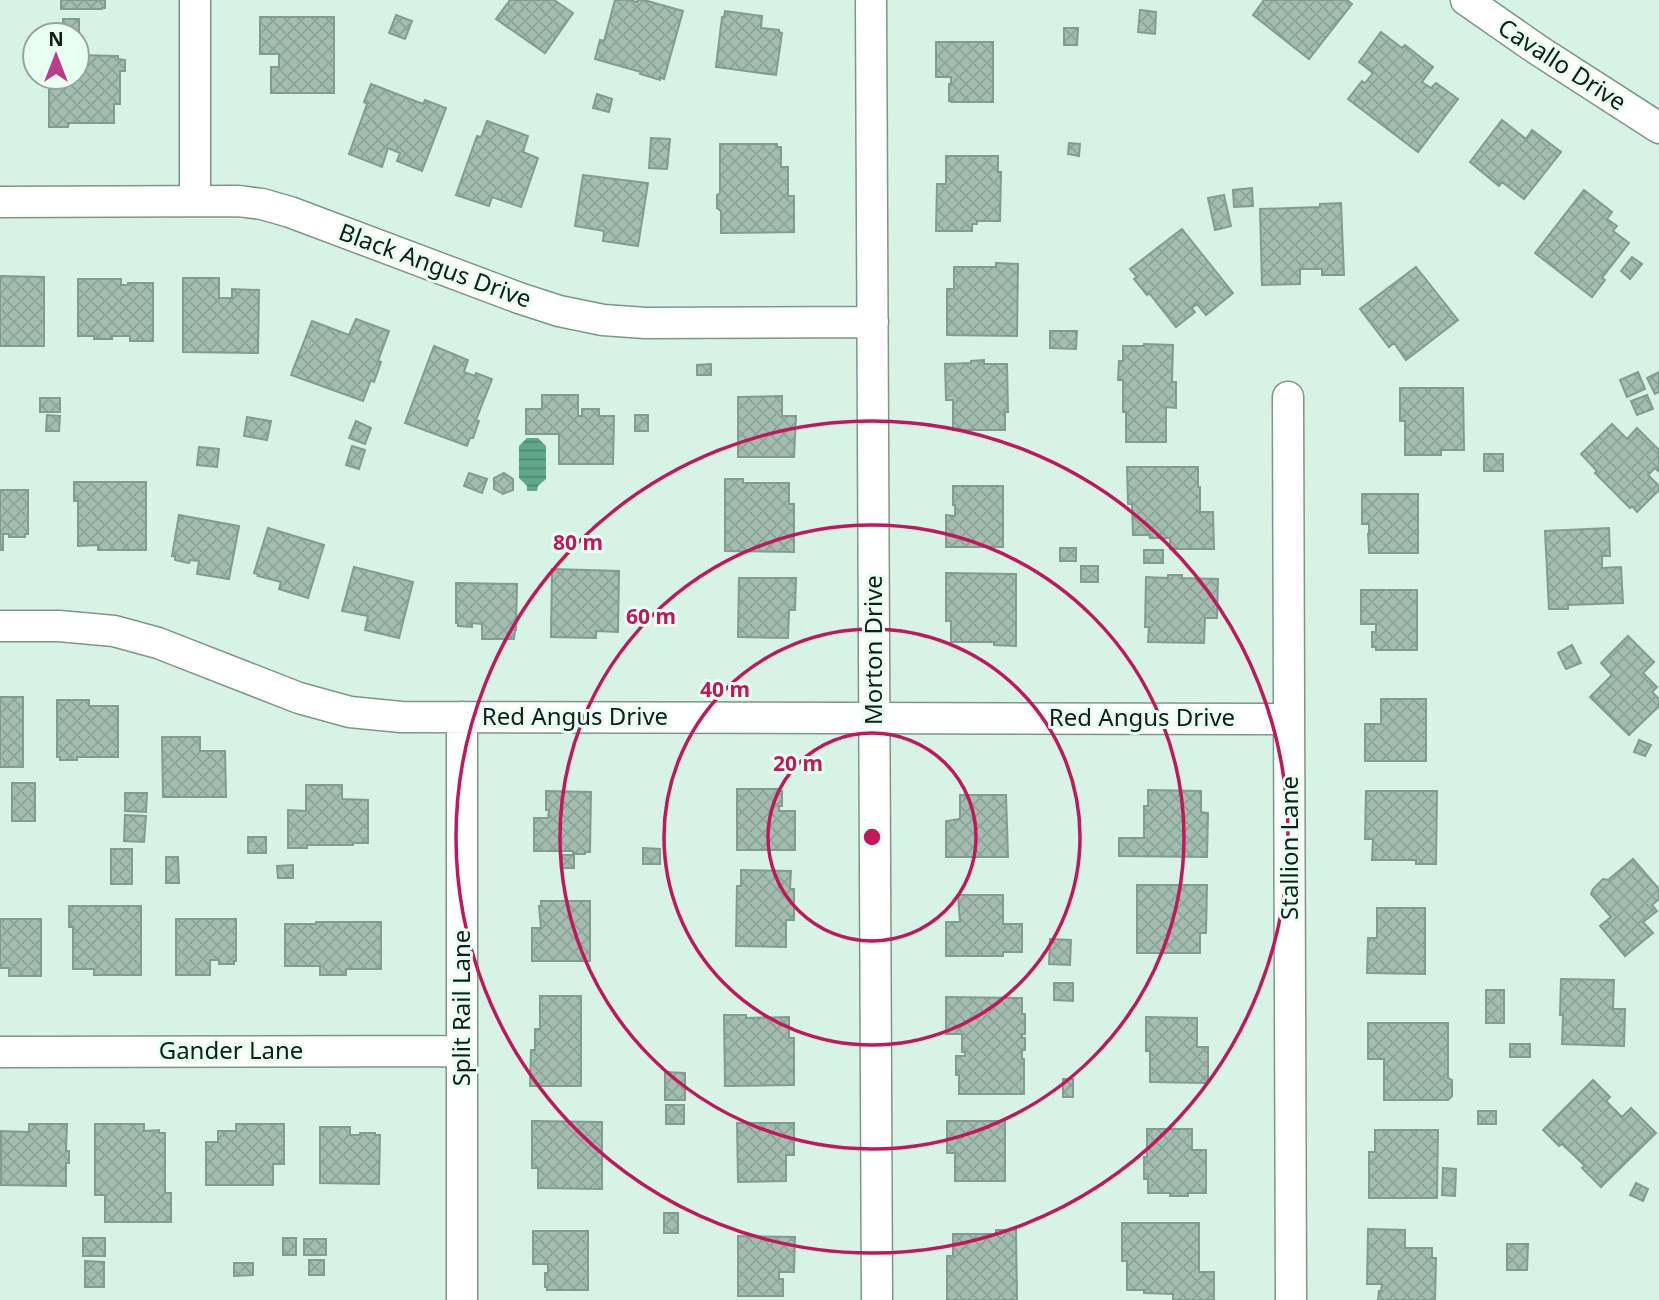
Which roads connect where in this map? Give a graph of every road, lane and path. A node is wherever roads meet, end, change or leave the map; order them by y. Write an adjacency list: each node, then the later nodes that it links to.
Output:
1 (195, 0): 5 (street)
2 (871, 0): 7 (street, Morton Drive)
3 (1466, 0): 4 (street, Cavallo Drive)
4 (1659, 128)
5 (195, 201): 6 (street, Black Angus Drive); 7 (street, Black Angus Drive)
6 (0, 202)
7 (873, 322): 11 (street, Morton Drive)
8 (1288, 397): 12 (street, Stallion Lane)
9 (0, 626): 10 (street, Red Angus Drive)
10 (462, 717): 11 (street, Red Angus Drive); 13 (street, Split Rail Lane)
11 (874, 718): 12 (street, Red Angus Drive); 16 (street, Morton Drive)
12 (1289, 719): 17 (street, Stallion Lane)
13 (462, 1051): 14 (street, Gander Lane); 15 (street, Split Rail Lane)
14 (0, 1052)
15 (462, 1300)
16 (877, 1300)
17 (1291, 1300)

